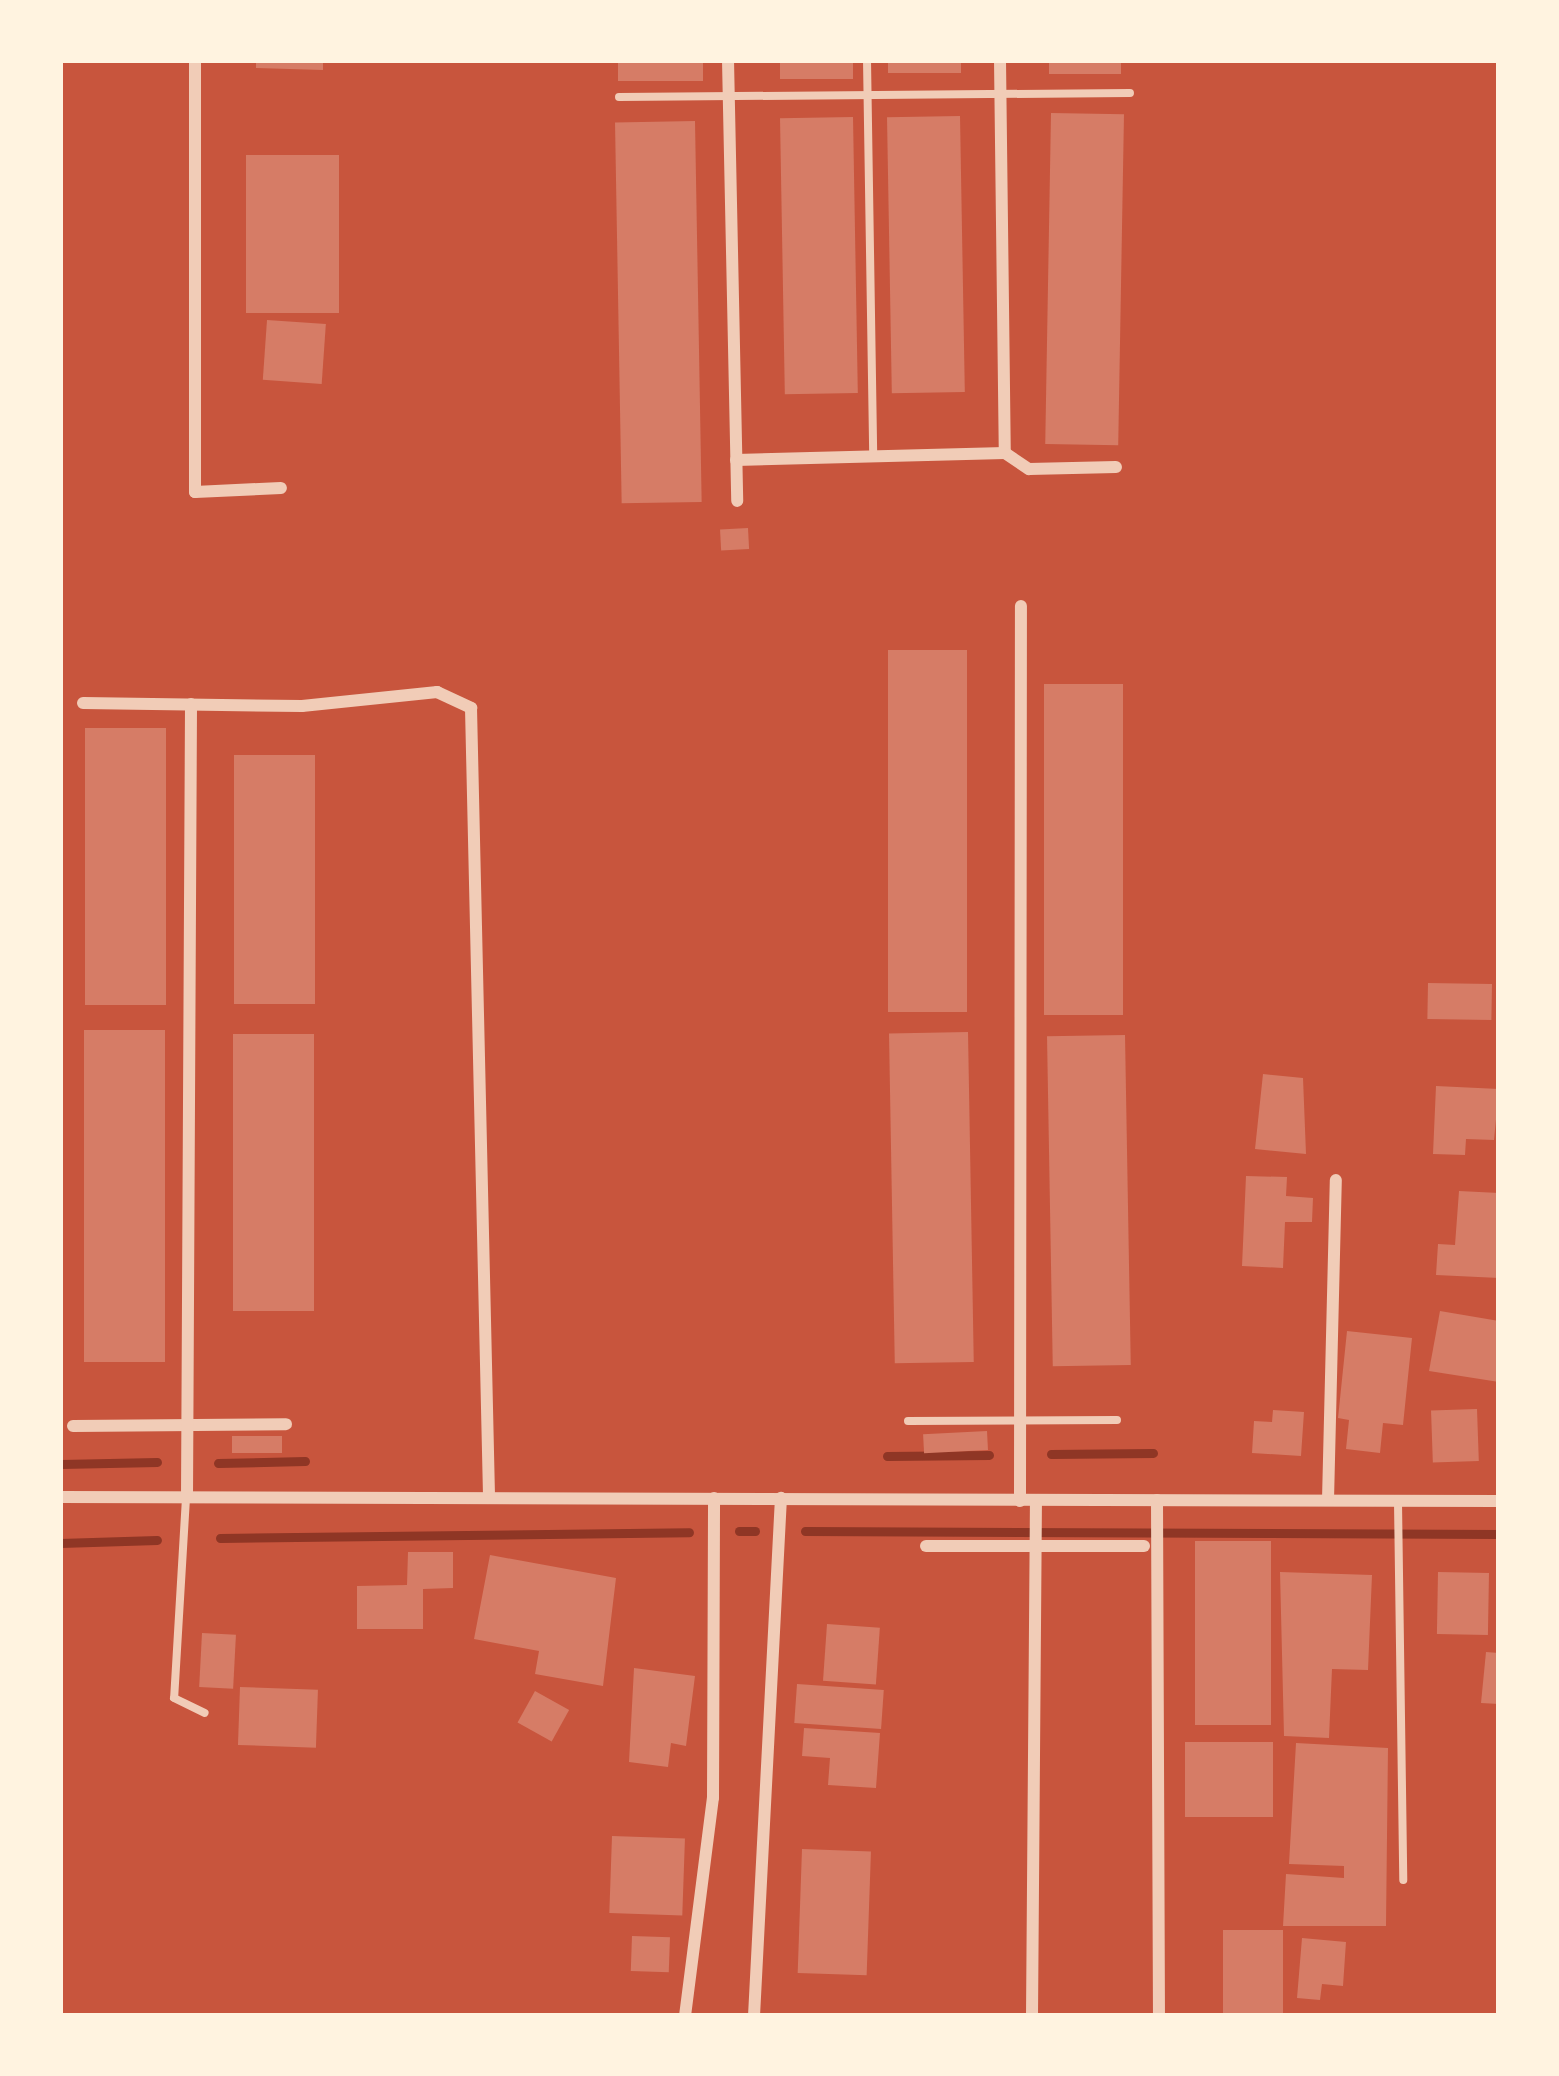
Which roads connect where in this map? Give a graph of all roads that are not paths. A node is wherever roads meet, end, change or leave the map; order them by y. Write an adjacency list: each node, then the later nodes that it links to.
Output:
1 (195, 60): 14 (street)
2 (728, 60): 9 (street)
3 (868, 60): 7 (lane)
4 (1000, 60): 5 (street)
5 (1000, 93): 6 (lane); 7 (lane); 11 (street)
6 (1130, 93)
7 (868, 96): 9 (lane); 10 (lane)
8 (619, 97): 9 (lane)
9 (729, 98): 12 (street)
10 (873, 455): 11 (street); 12 (street)
11 (1009, 459): 13 (street)
12 (736, 460): 15 (street)
13 (1116, 466)
14 (281, 488)
15 (736, 501)
16 (1021, 605): 21 (street)
17 (83, 703): 18 (street)
18 (191, 704): 24 (street); 26 (street)
19 (1336, 1180): 31 (street)
20 (908, 1420): 21 (lane)
21 (1020, 1420): 22 (lane); 33 (street)
22 (1118, 1420)
23 (286, 1424): 24 (street)
24 (187, 1425): 25 (street); 28 (street)
25 (73, 1426)
26 (489, 1493): 28 (street); 29 (street)
27 (60, 1497): 28 (street)
28 (187, 1497): 40 (lane)
29 (714, 1498): 30 (street); 42 (street)
30 (781, 1498): 33 (street); 43 (street)
31 (1328, 1500): 32 (street); 36 (street)
32 (1398, 1500): 35 (street); 41 (lane)
33 (1020, 1501): 34 (street)
34 (1036, 1501): 36 (street); 38 (street)
35 (1499, 1501)
36 (1158, 1505): 45 (street)
37 (926, 1546): 38 (street)
38 (1036, 1546): 39 (street); 44 (street)
39 (1144, 1546)
40 (205, 1713)
41 (1403, 1880)
42 (685, 2016)
43 (754, 2016)
44 (1032, 2016)
45 (1159, 2016)

